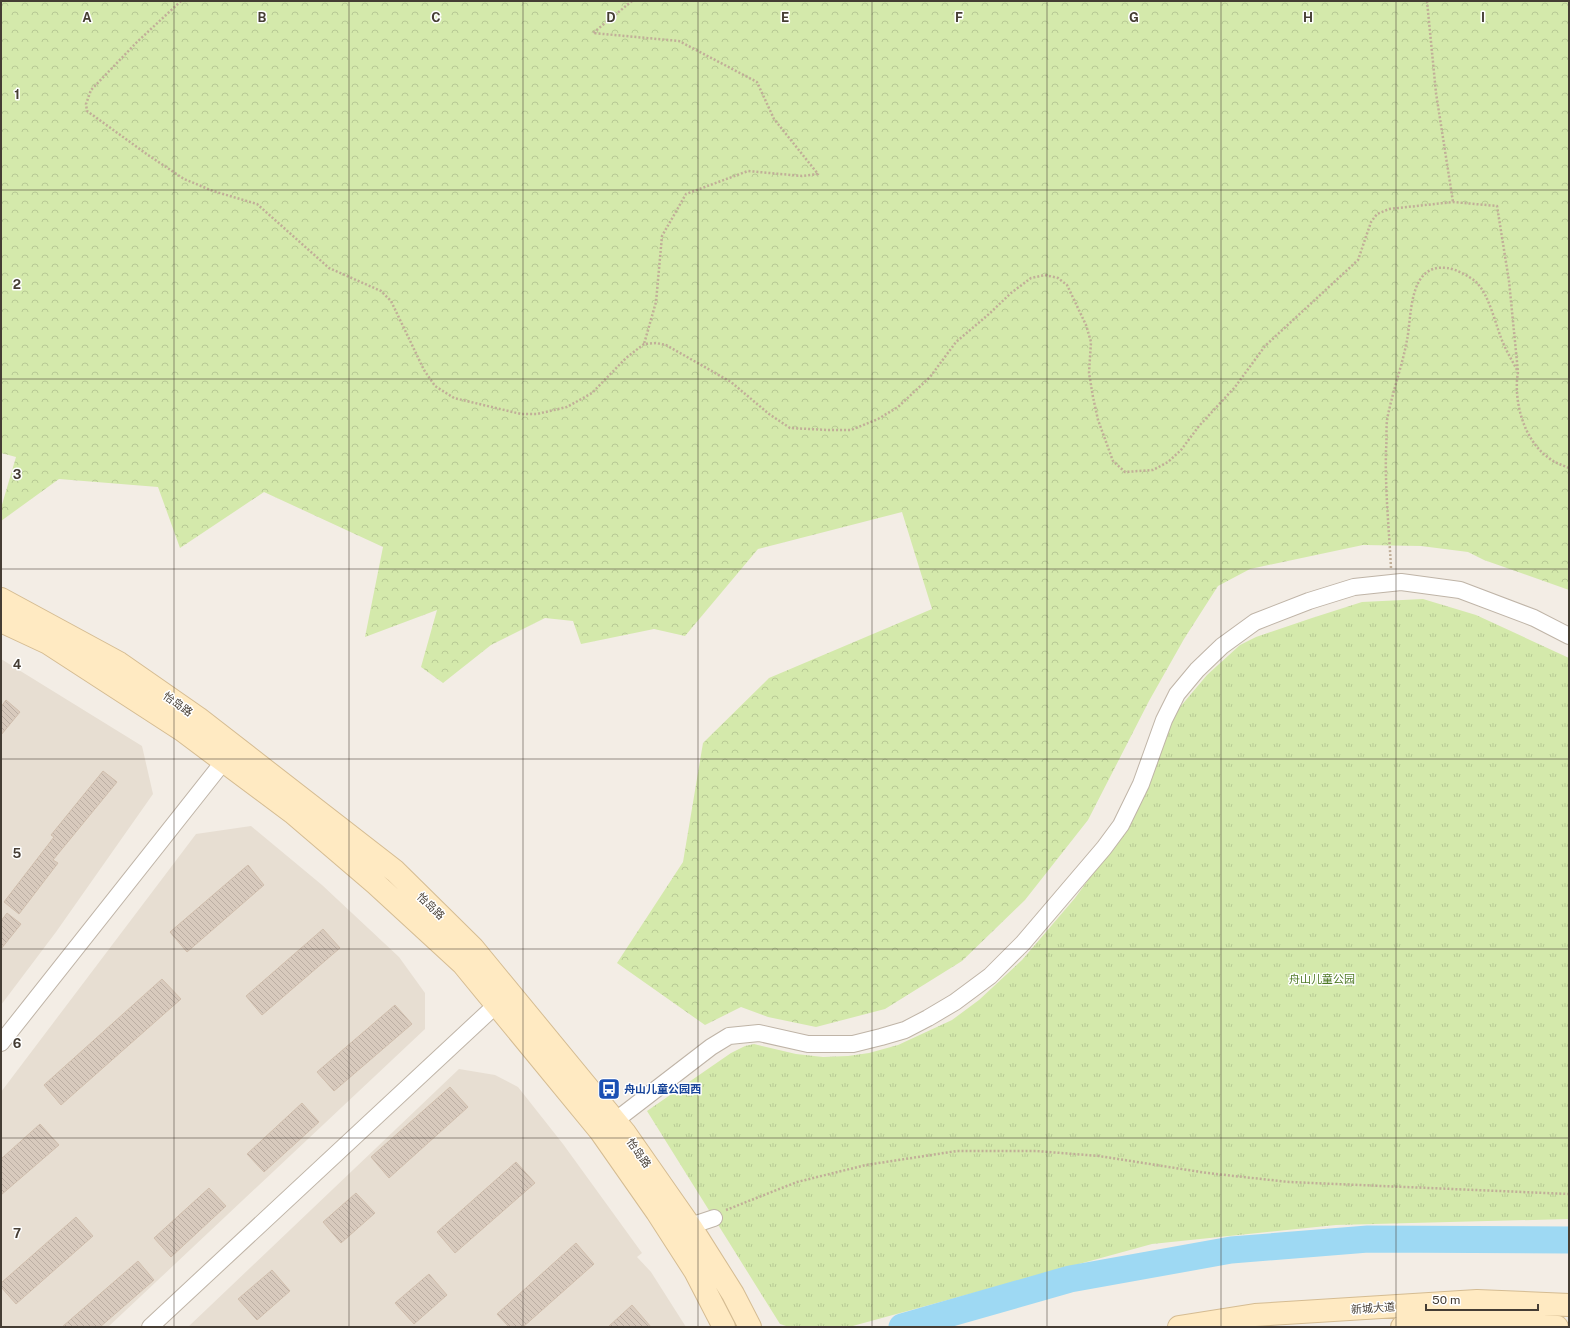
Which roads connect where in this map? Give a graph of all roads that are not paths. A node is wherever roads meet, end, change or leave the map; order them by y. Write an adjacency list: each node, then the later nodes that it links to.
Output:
1 (1, 599): 7 (street, 怡岛路)
2 (1, 621): 4 (street)
3 (1569, 636): 7 (street)
4 (224, 761): 5 (street); 6 (street)
5 (496, 1005): 7 (street); 11 (street)
6 (1, 1043)
7 (608, 1126): 9 (street, 怡岛路); 12 (street)
8 (714, 1218): 9 (street)
9 (690, 1226): 13 (street, 怡岛路)
10 (1569, 1305): 14 (street, 新城大道)
11 (150, 1327)
12 (724, 1327)
13 (750, 1327)
14 (1179, 1327)
15 (1402, 1327): 16 (street, 新城大道)
16 (1557, 1327)

